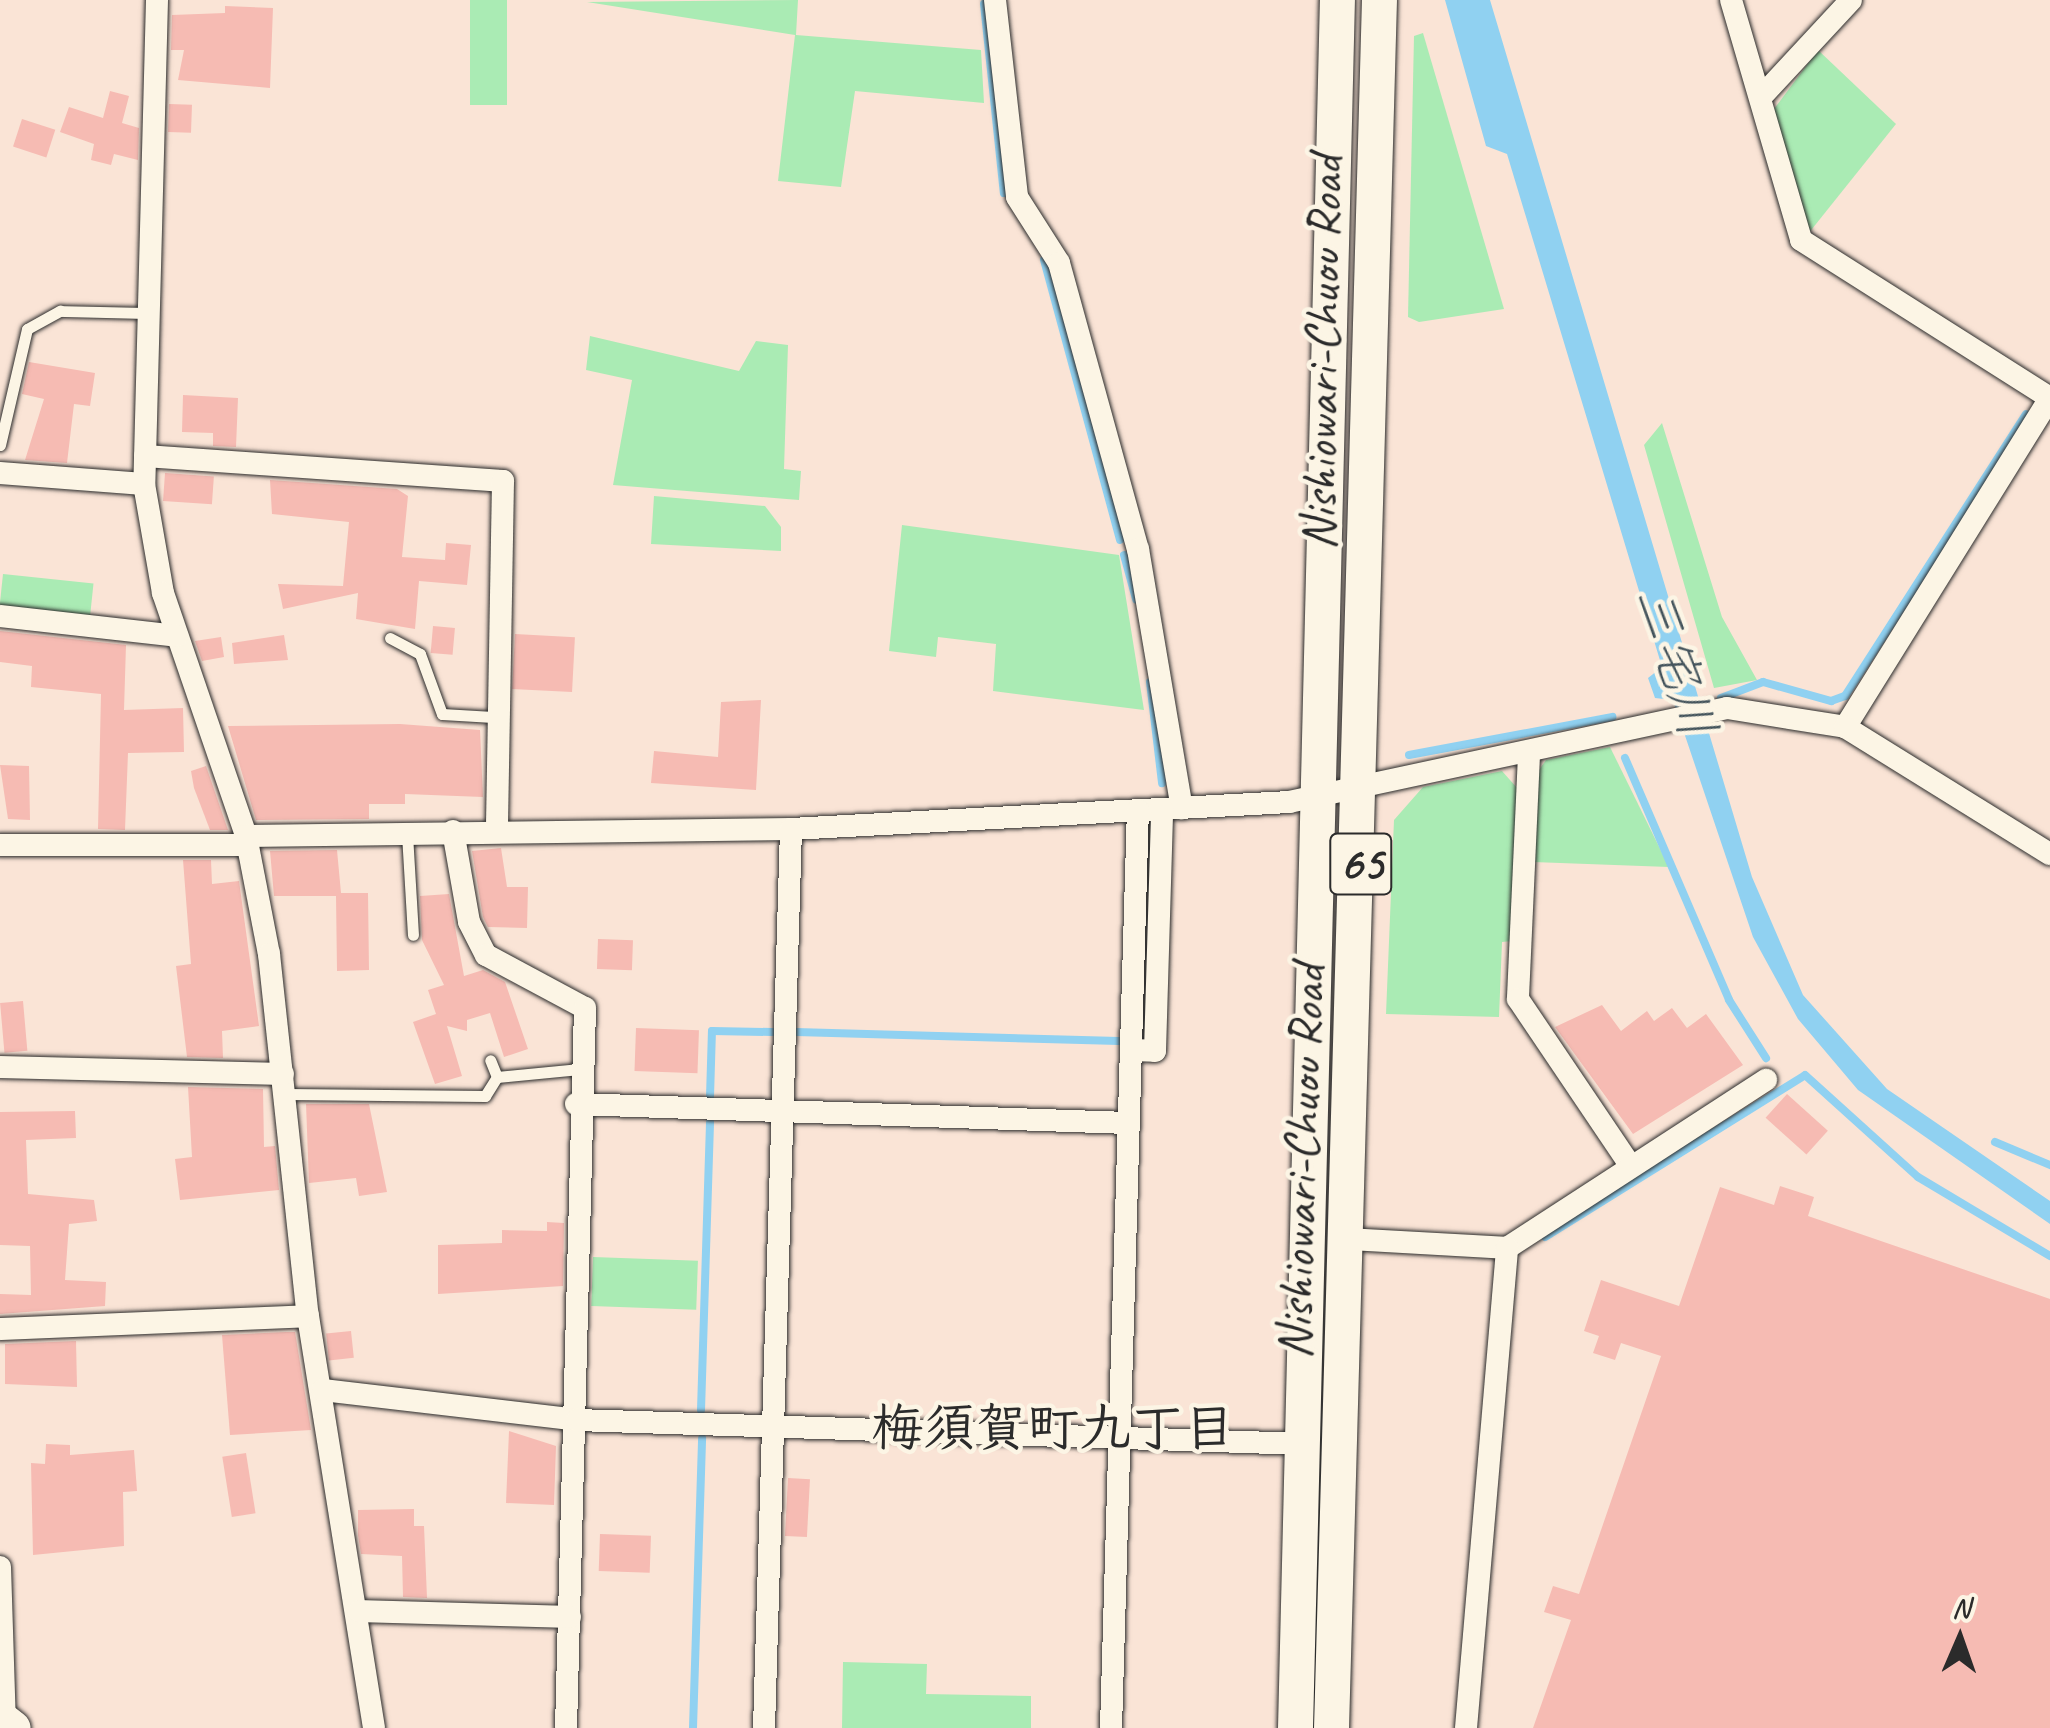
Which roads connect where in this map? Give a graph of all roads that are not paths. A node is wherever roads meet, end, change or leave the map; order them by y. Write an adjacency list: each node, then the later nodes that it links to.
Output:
1 (156, 0): 8 (street)
2 (995, 0): 21 (street)
3 (1337, 0): 20 (main road, Nishiowari-Chuou Road / 65)
4 (1379, 0): 19 (main road, Nishiowari-Chuou Road / 65)
5 (1731, 0): 7 (street)
6 (1851, 0): 7 (street)
7 (1761, 96): 17 (street)
8 (151, 313): 9 (lane); 10 (street)
9 (0, 445)
10 (145, 456): 12 (street); 16 (street)
11 (0, 473): 12 (street)
12 (144, 484): 14 (street)
13 (0, 616): 14 (street)
14 (177, 636): 27 (street)
15 (390, 638): 16 (lane)
16 (492, 717): 24 (street)
17 (1845, 726): 18 (street); 29 (street)
18 (1529, 756): 19 (street); 41 (street)
19 (1364, 787): 20 (street); 42 (main road, Nishiowari-Chuou Road / 65)
20 (1321, 796): 21 (street); 50 (main road, Nishiowari-Chuou Road / 65)
21 (1172, 808): 22 (street); 31 (street)
22 (1138, 810): 23 (street); 31 (street)
23 (791, 829): 24 (street); 39 (street)
24 (497, 830): 25 (street)
25 (453, 831): 26 (street); 34 (street)
26 (406, 832): 27 (street); 30 (lane)
27 (247, 840): 28 (street); 37 (street)
28 (0, 845)
29 (2050, 854)
30 (413, 935)
31 (1131, 1050): 40 (street)
32 (490, 1060): 35 (lane)
33 (0, 1067): 37 (street)
34 (580, 1069): 35 (lane); 38 (street)
35 (496, 1077): 37 (lane)
36 (1766, 1080): 41 (street)
37 (285, 1084): 44 (street)
38 (576, 1104): 39 (street); 47 (street)
39 (782, 1111): 40 (street); 48 (street)
40 (1128, 1123): 49 (street)
41 (1628, 1162): 43 (street)
42 (1348, 1240): 43 (street); 60 (main road, Nishiowari-Chuou Road / 65)
43 (1507, 1248): 61 (street)
44 (308, 1316): 45 (street); 46 (street)
45 (0, 1329)
46 (324, 1390): 47 (street); 52 (street)
47 (576, 1420): 48 (street); 53 (street)
48 (773, 1426): 49 (street); 57 (street)
49 (1120, 1438): 50 (street); 58 (street)
50 (1303, 1444): 59 (main road, Nishiowari-Chuou Road / 65)
51 (0, 1566): 54 (street)
52 (359, 1612): 53 (street); 55 (street)
53 (570, 1618): 56 (street)
54 (6, 1723)
55 (374, 1728)
56 (566, 1728)
57 (764, 1728)
58 (1111, 1728)
59 (1294, 1728)
60 (1331, 1728)
61 (1466, 1728)

